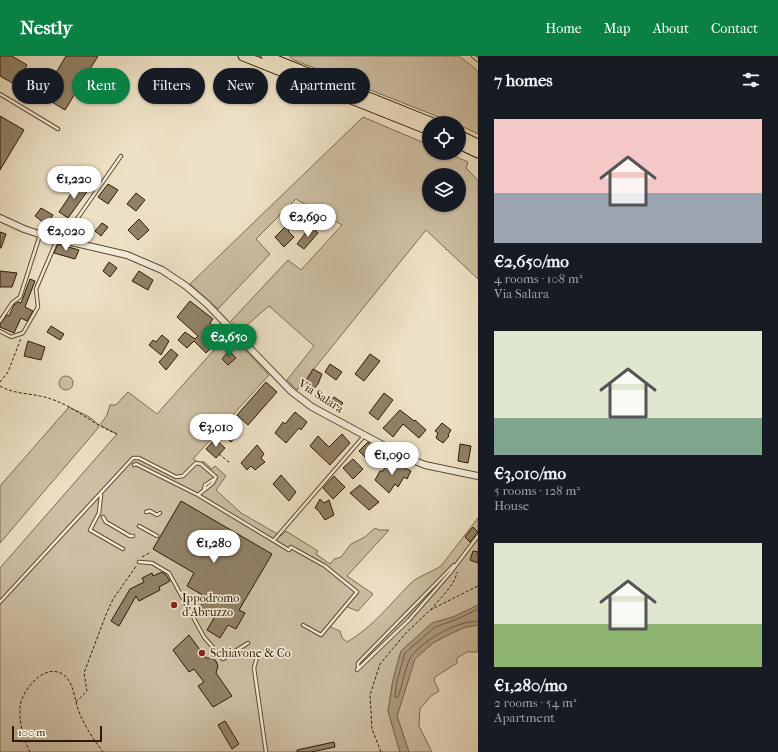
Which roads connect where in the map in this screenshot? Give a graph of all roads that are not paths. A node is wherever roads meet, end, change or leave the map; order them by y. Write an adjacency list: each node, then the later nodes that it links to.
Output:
1 (243, 56): 7 (highway)
2 (266, 56): 6 (highway)
3 (473, 56): 4 (lane)
4 (478, 60)
5 (0, 94): 8 (lane)
6 (422, 119)
7 (422, 127)
8 (58, 129)
9 (466, 138): 10 (highway)
10 (478, 144)
11 (466, 147): 12 (highway)
12 (478, 153)
13 (122, 156): 16 (lane)
14 (0, 218): 15 (street, Via Salara)
15 (40, 235): 16 (street, Via Salara); 17 (lane)
16 (59, 240): 18 (lane); 19 (street, Via Salara)
17 (0, 321)
18 (0, 331)
19 (365, 435): 21 (street, Via Salara); 31 (lane)
20 (134, 465): 23 (lane)
21 (478, 476)
22 (101, 494): 23 (lane); 32 (lane); 35 (lane)
23 (198, 495): 31 (lane)
24 (146, 512): 25 (lane)
25 (160, 514)
26 (103, 517): 28 (lane)
27 (139, 526): 29 (lane)
28 (133, 536)
29 (157, 536)
30 (478, 536): 34 (lane)
31 (274, 540): 36 (lane)
32 (123, 549)
33 (139, 562): 37 (lane)
34 (456, 563): 34 (lane)
35 (0, 602)
36 (303, 625)
37 (248, 643)
38 (257, 657): 39 (lane)
39 (266, 752)

